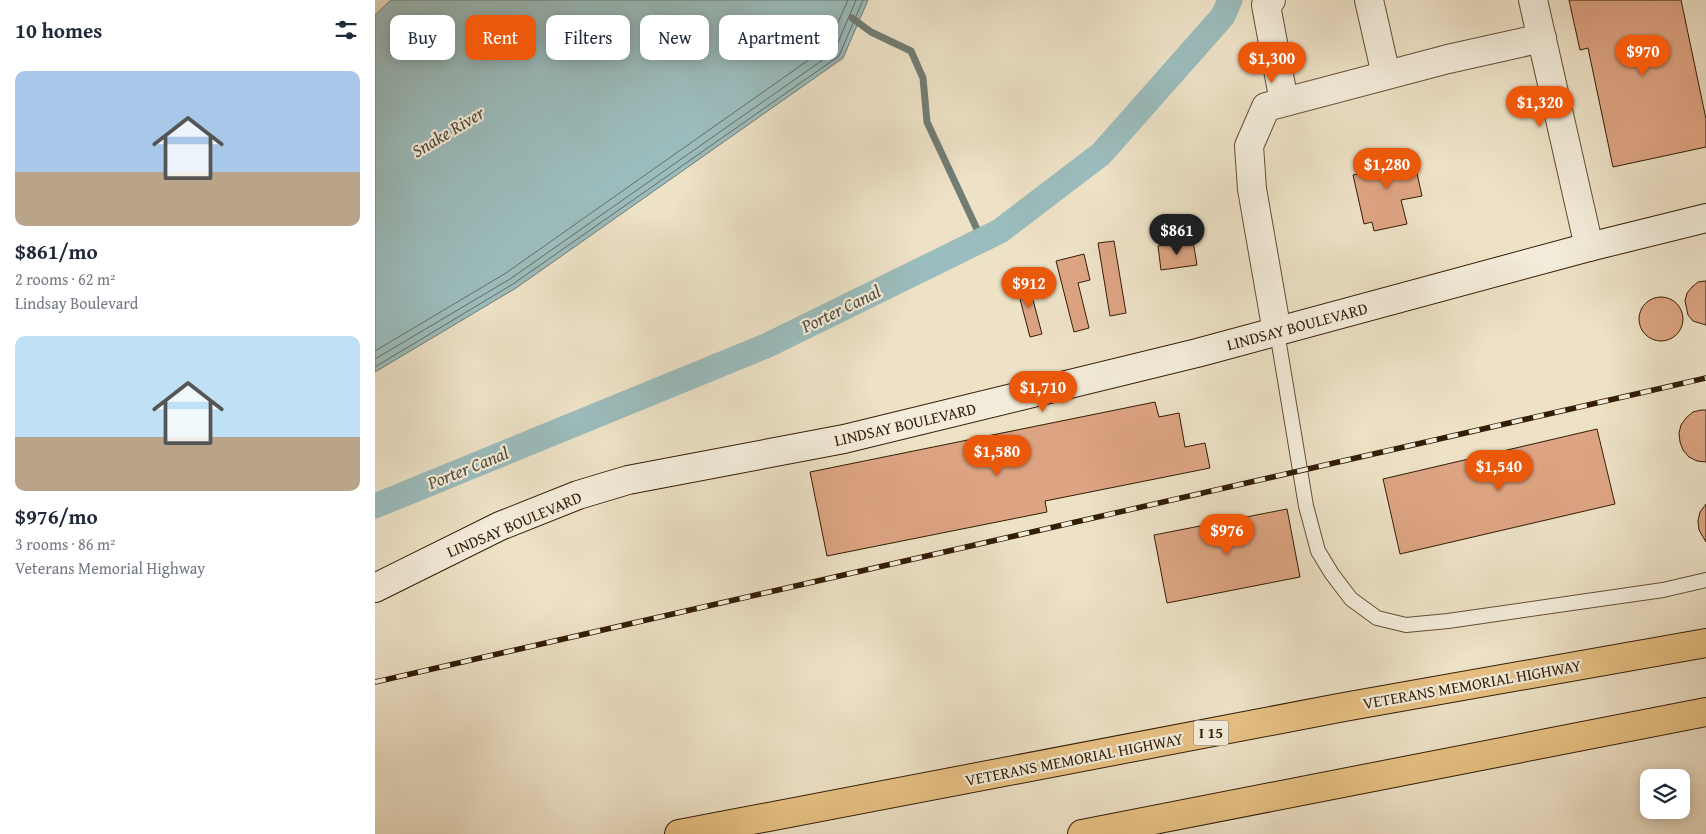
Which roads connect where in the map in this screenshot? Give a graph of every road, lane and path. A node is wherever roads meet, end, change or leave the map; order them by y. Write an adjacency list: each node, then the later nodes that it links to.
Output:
1 (1271, 0): 6 (street)
2 (1369, 0): 5 (street)
3 (1533, 0): 4 (street)
4 (1542, 38): 5 (street); 8 (street)
5 (1386, 75): 6 (street)
6 (1284, 102): 9 (street)
7 (1706, 218): 8 (street, LINDSAY BOULEVARD)
8 (1589, 247): 9 (street, LINDSAY BOULEVARD)
9 (1277, 332): 10 (lane); 11 (street, LINDSAY BOULEVARD)
10 (1706, 580)
11 (375, 588)
12 (1706, 643): 14 (highway, VETERANS MEMORIAL HIGHWAY / I 15)
13 (1706, 712): 15 (highway)
14 (679, 834)
15 (1082, 834)

